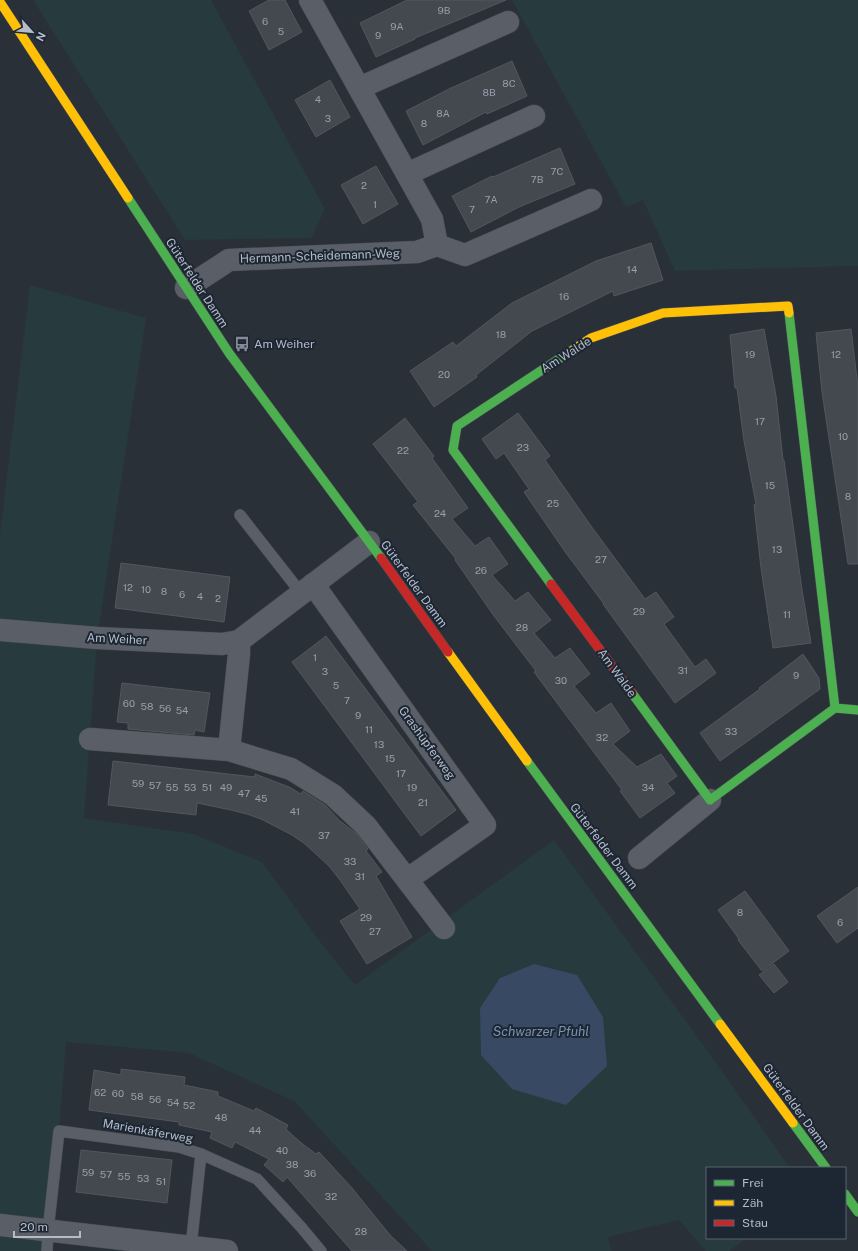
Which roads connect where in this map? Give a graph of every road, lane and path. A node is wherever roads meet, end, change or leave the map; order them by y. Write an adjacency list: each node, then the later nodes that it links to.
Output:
1 (312, 0): 4 (street)
2 (0, 2): 9 (street, Güterfelder Damm)
3 (508, 22): 4 (street)
4 (360, 88): 6 (street)
5 (534, 116): 6 (street)
6 (407, 174): 8 (street)
7 (591, 200): 8 (street)
8 (437, 245): 9 (street, Hermann-Scheidemann-Weg)
9 (186, 288): 11 (street, Güterfelder Damm)
10 (240, 515): 12 (lane)
11 (369, 542): 12 (street); 24 (street, Güterfelder Damm)
12 (307, 588): 14 (street); 21 (street, Grashüpferweg)
13 (0, 630): 14 (street, Am Weiher)
14 (239, 641): 18 (street)
15 (835, 708): 16 (street); 19 (street); 19 (street, Am Walde)
16 (858, 710)
17 (90, 740): 18 (street)
18 (229, 750): 21 (street)
19 (710, 800): 20 (street)
20 (639, 858)
21 (408, 879): 22 (street)
22 (444, 928)
23 (201, 1154): 26 (lane, Marienkäferweg); 27 (lane); 29 (lane, Marienkäferweg)
24 (825, 1167)
25 (0, 1225): 26 (street)
26 (47, 1241): 27 (street)
27 (191, 1248): 28 (street)
28 (227, 1251)
29 (320, 1251)

